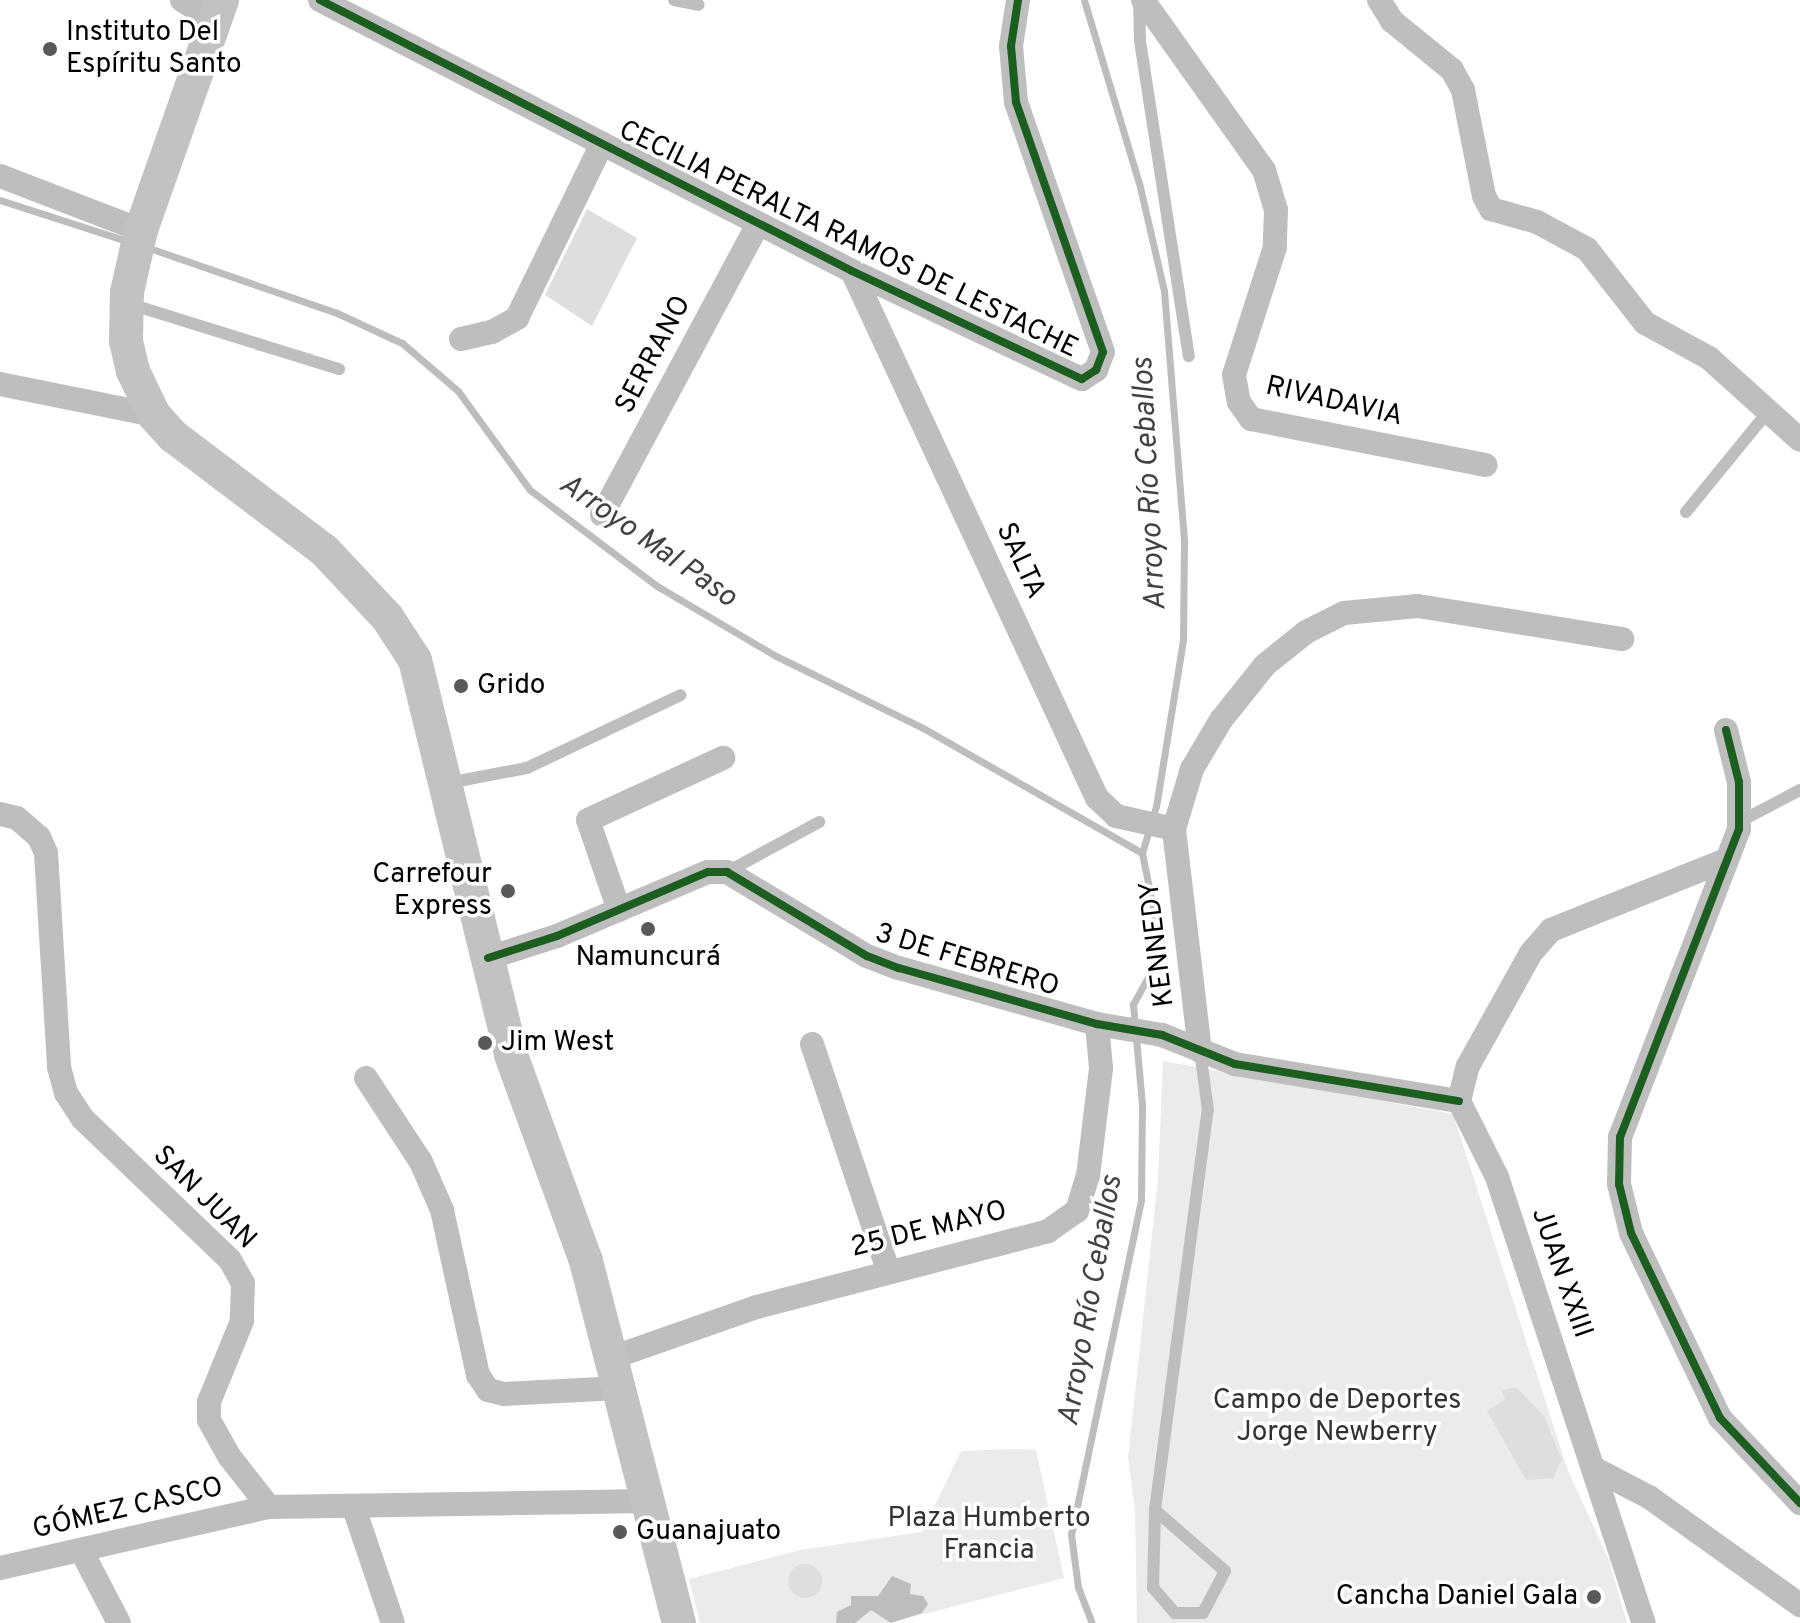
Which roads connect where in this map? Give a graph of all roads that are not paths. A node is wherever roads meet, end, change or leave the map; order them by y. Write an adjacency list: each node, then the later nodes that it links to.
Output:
1 (182, 0): 8 (street)
2 (320, 0): 9 (street, CECILIA PERALTA RAMOS DE LESTACHE)
3 (674, 0): 7 (lane)
4 (1018, 0): 13 (street, CECILIA PERALTA RAMOS DE LESTACHE)
5 (1141, 0): 16 (lane); 22 (street, RIVADAVIA)
6 (1379, 0): 19 (street)
7 (699, 5)
8 (220, 11): 12 (main road)
9 (602, 144): 11 (street, CECILIA PERALTA RAMOS DE LESTACHE); 15 (street)
10 (0, 176): 12 (street)
11 (758, 224): 13 (street, CECILIA PERALTA RAMOS DE LESTACHE); 24 (street, SERRANO)
12 (141, 230): 14 (main road)
13 (852, 271): 34 (street, SALTA)
14 (127, 303): 17 (lane); 20 (main road)
15 (461, 339)
16 (1189, 356)
17 (339, 369)
18 (0, 384): 20 (street)
19 (1770, 409): 21 (street); 23 (lane)
20 (154, 415): 29 (main road)
21 (1800, 440)
22 (1486, 465)
23 (1686, 512)
24 (602, 515)
25 (1622, 639): 34 (street)
26 (681, 695): 29 (lane)
27 (1726, 730): 33 (street)
28 (723, 758): 37 (street)
29 (448, 783): 38 (main road)
30 (1800, 790): 33 (lane)
31 (0, 814): 49 (street, SAN JUAN)
32 (819, 822): 36 (lane)
33 (1739, 822): 35 (street)
34 (1164, 827): 41 (street, KENNEDY)
35 (1726, 860): 43 (street); 48 (street)
36 (727, 872): 37 (street); 39 (street, 3 DE FEBRERO)
37 (619, 910): 38 (street)
38 (488, 958): 45 (main road)
39 (1104, 1025): 41 (street, 3 DE FEBRERO); 44 (street, 25 DE MAYO)
40 (812, 1044): 44 (street)
41 (1200, 1051): 43 (street, 3 DE FEBRERO); 51 (lane)
42 (366, 1078): 45 (street, 25 DE MAYO)
43 (1459, 1101): 46 (street, JUAN XXIII)
44 (888, 1270): 45 (street, 25 DE MAYO)
45 (615, 1373): 47 (main road)
46 (1595, 1469): 54 (street); 58 (street, JUAN XXIII)
47 (648, 1501): 50 (street); 57 (main road)
48 (1800, 1503)
49 (269, 1507): 50 (street); 52 (street, GÓMEZ CASCO)
50 (354, 1508): 56 (street)
51 (1155, 1510): 51 (lane)
52 (81, 1550): 53 (street, GÓMEZ CASCO); 55 (street)
53 (0, 1568)
54 (1800, 1605)
55 (119, 1623)
56 (393, 1623)
57 (679, 1623)
58 (1644, 1623)

